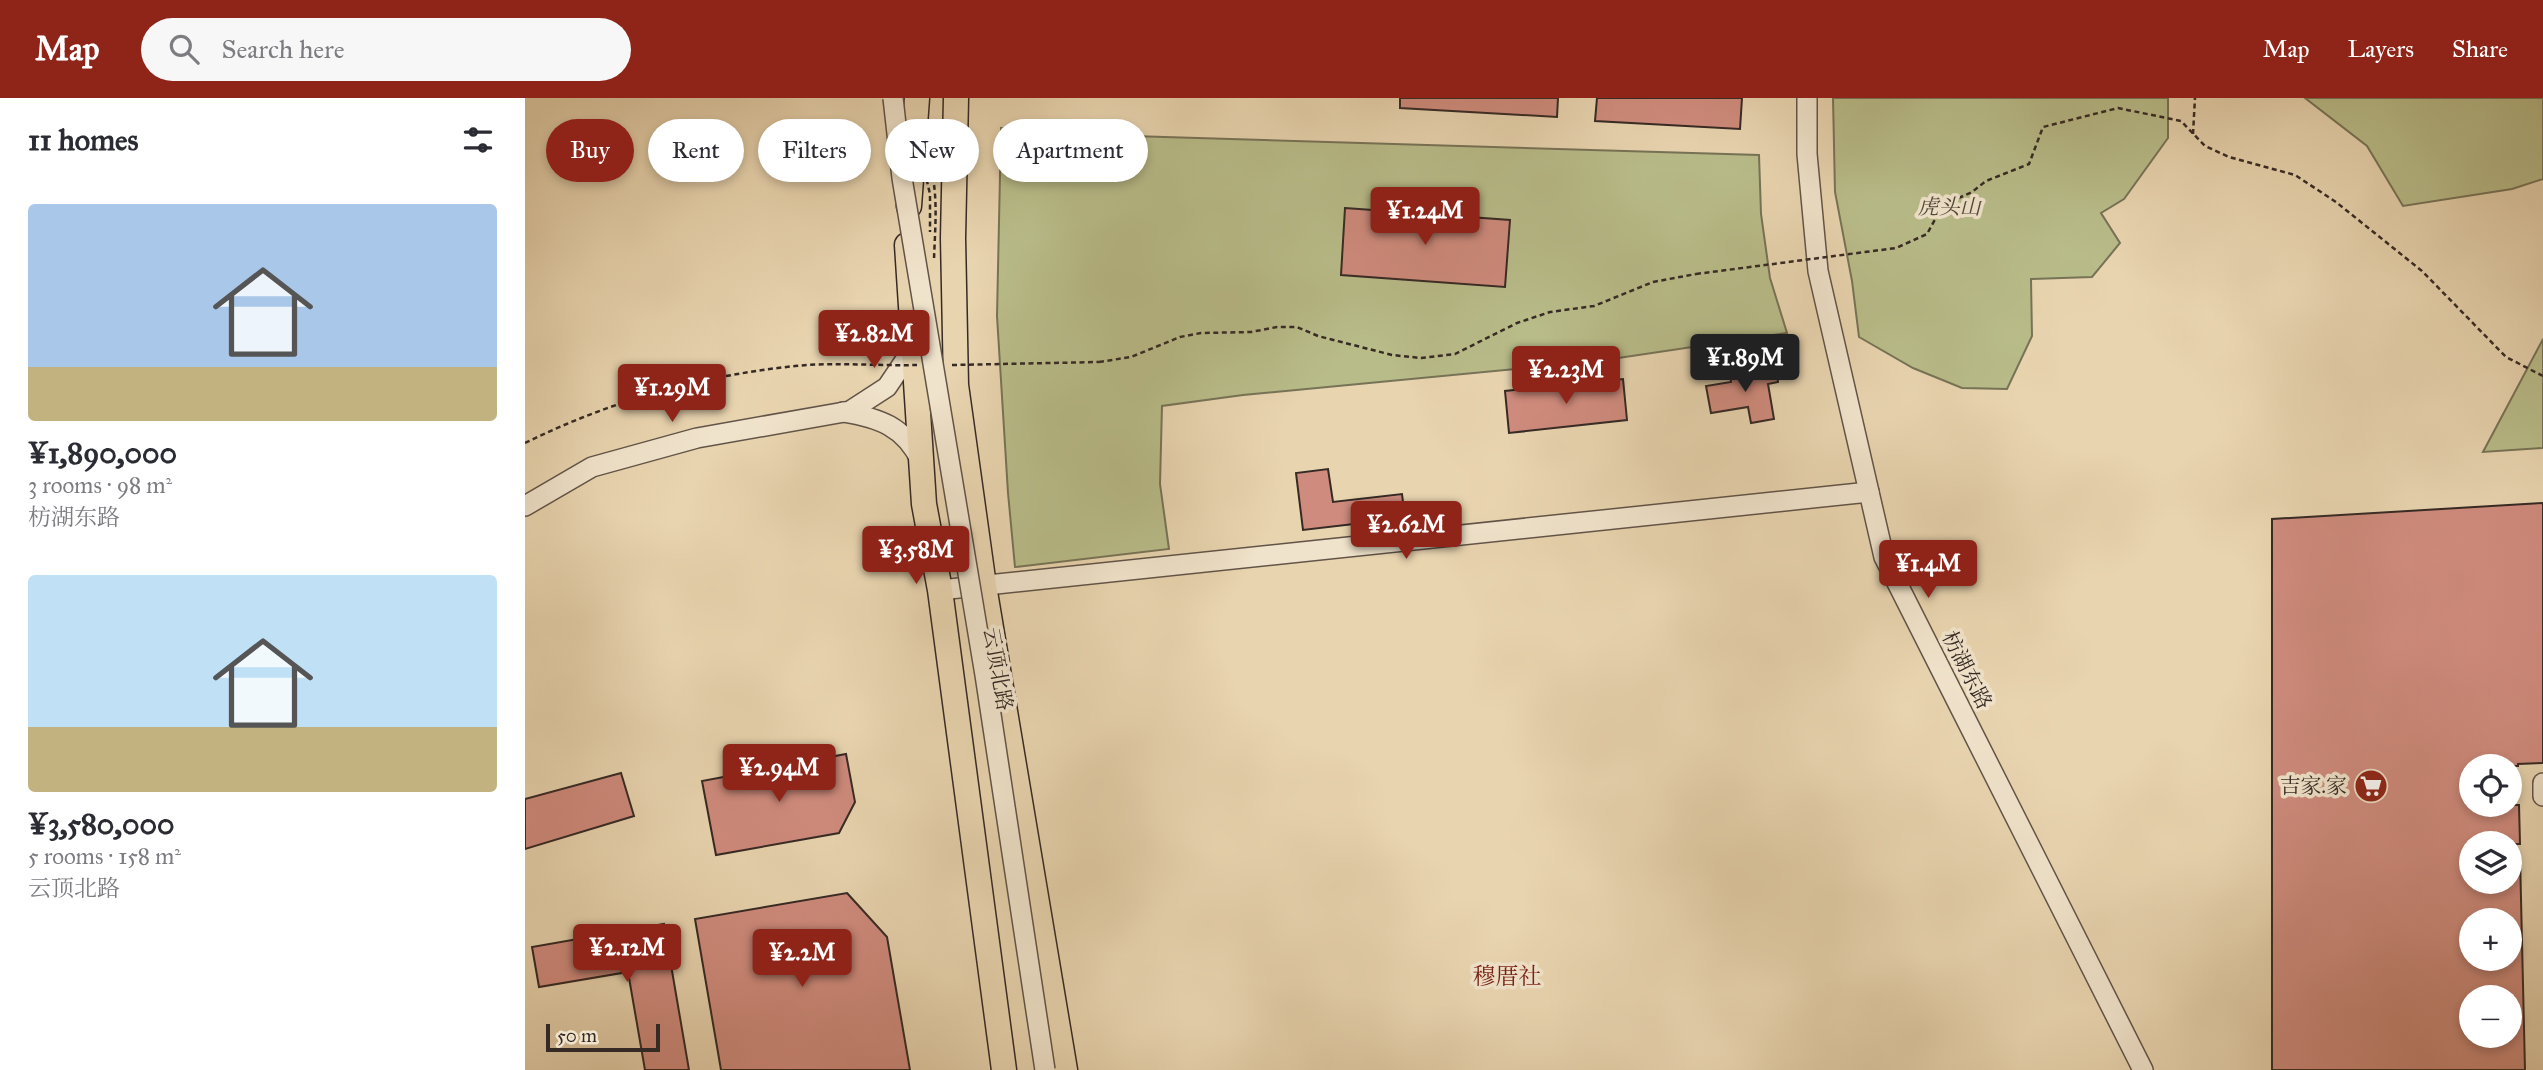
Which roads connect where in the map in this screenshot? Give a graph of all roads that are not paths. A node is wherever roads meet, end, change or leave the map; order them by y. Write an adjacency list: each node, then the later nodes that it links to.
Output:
1 (893, 98): 15 (street, bridge)
2 (917, 98): 5 (main road)
3 (956, 98): 10 (main road, 云顶北路)
4 (1807, 98): 8 (street, 枋湖东路)
5 (917, 356): 6 (street); 7 (main road)
6 (843, 412): 7 (street); 9 (street)
7 (921, 462): 11 (main road)
8 (1869, 492): 10 (street); 17 (street, 枋湖东路)
9 (525, 506)
10 (984, 586): 11 (street); 16 (main road, 云顶北路)
11 (940, 590): 14 (main road)
12 (2543, 783): 13 (street)
13 (2543, 796)
14 (1004, 1070)
15 (1045, 1070)
16 (1065, 1070)
17 (2143, 1070)

